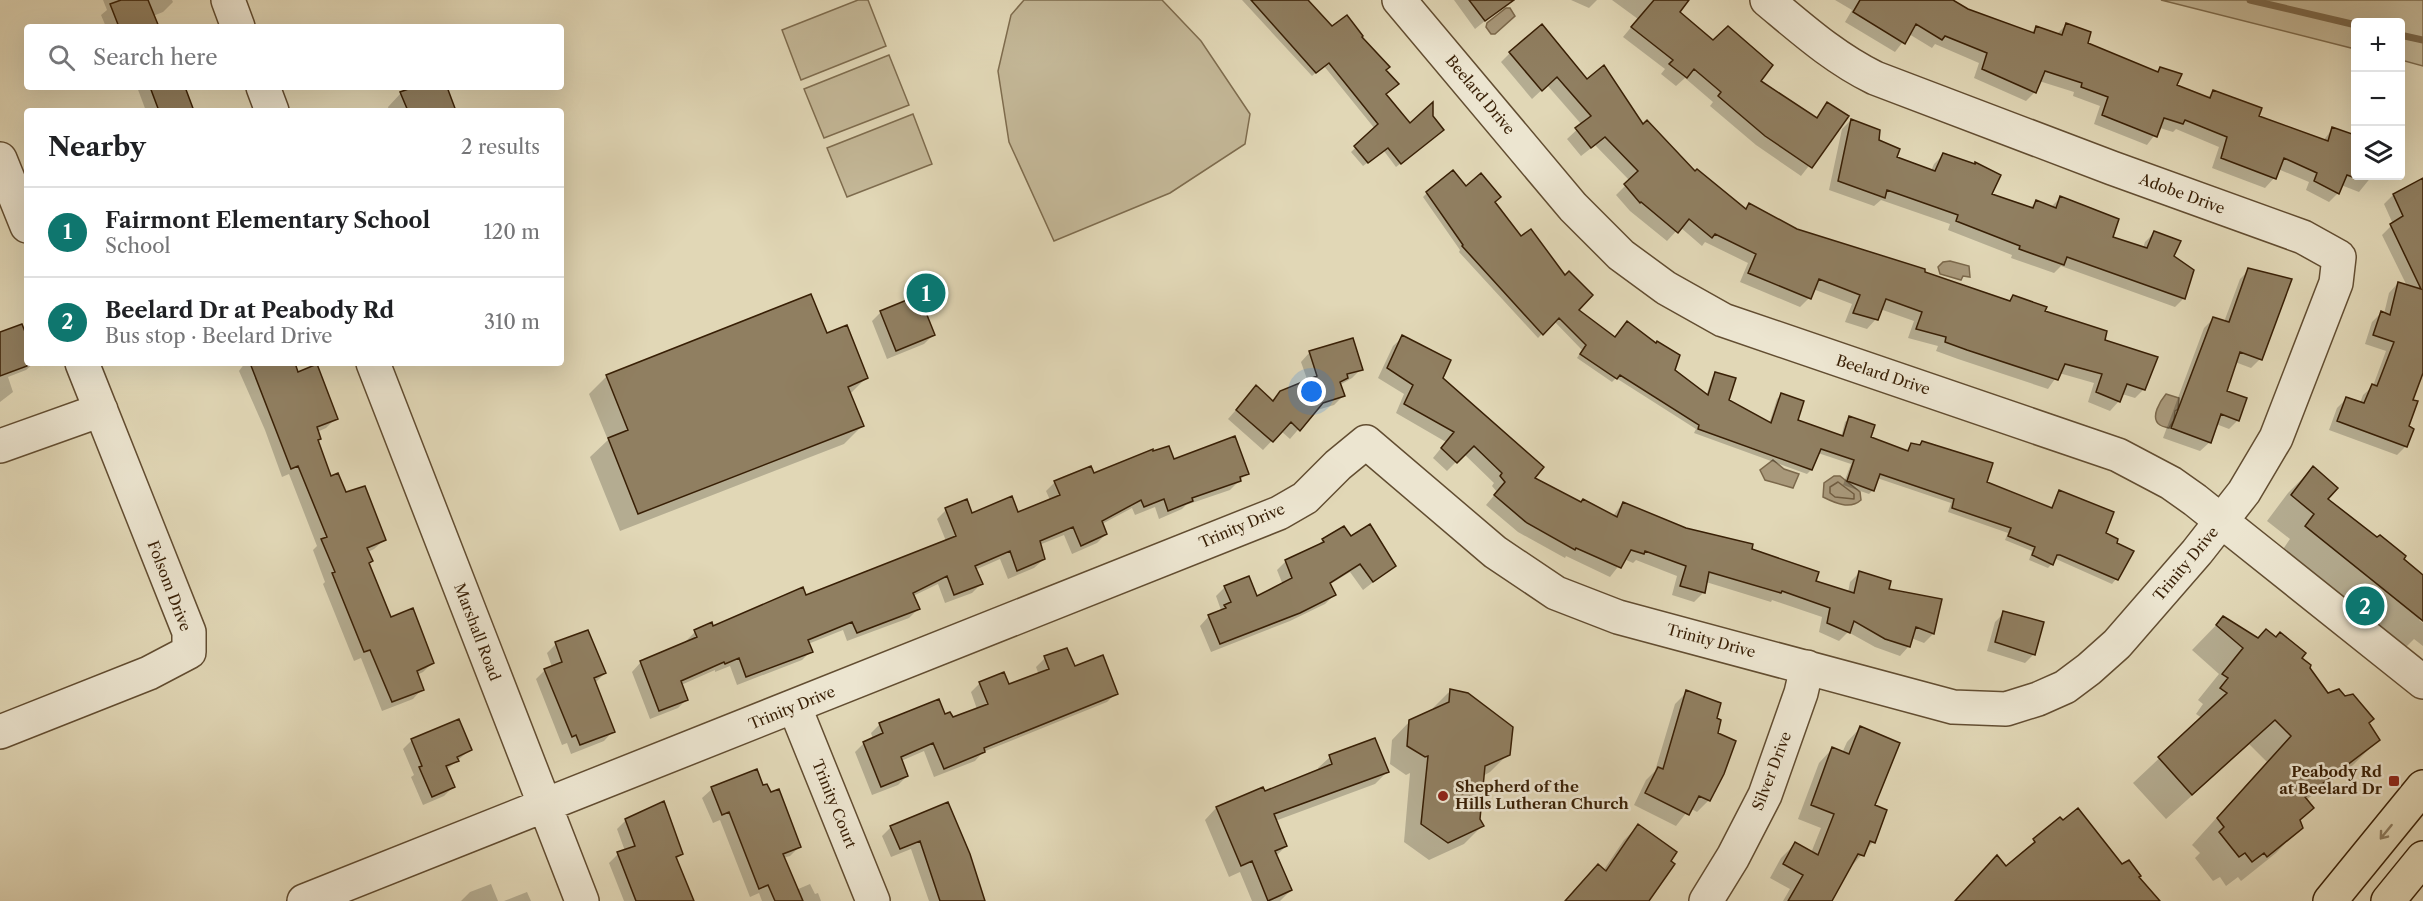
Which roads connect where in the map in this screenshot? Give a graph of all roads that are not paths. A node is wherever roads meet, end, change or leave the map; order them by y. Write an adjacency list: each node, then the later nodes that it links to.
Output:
1 (1398, 0): 11 (street, Beelard Drive)
2 (1767, 0): 11 (street, Adobe Drive)
3 (263, 90): 4 (street)
4 (271, 108)
5 (1, 164): 6 (street)
6 (24, 219)
7 (83, 366): 9 (street, Folsom Drive)
8 (374, 366): 17 (street, Marshall Road)
9 (101, 410): 10 (street); 15 (street, Folsom Drive)
10 (0, 446)
11 (2222, 520): 12 (street, Trinity Drive); 13 (street, Beelard Drive)
12 (1807, 667): 14 (street, Trinity Drive); 22 (street, Silver Drive)
13 (2423, 682)
14 (795, 708): 17 (street, Trinity Drive); 21 (street, Trinity Court)
15 (0, 732)
16 (2423, 787): 23 (main road, one-way to 23)
17 (544, 806): 19 (street, Trinity Drive); 20 (street, Marshall Road)
18 (2423, 858): 24 (main road)
19 (304, 901)
20 (582, 901)
21 (873, 901)
22 (1706, 901)
23 (2330, 901)
24 (2388, 901)

